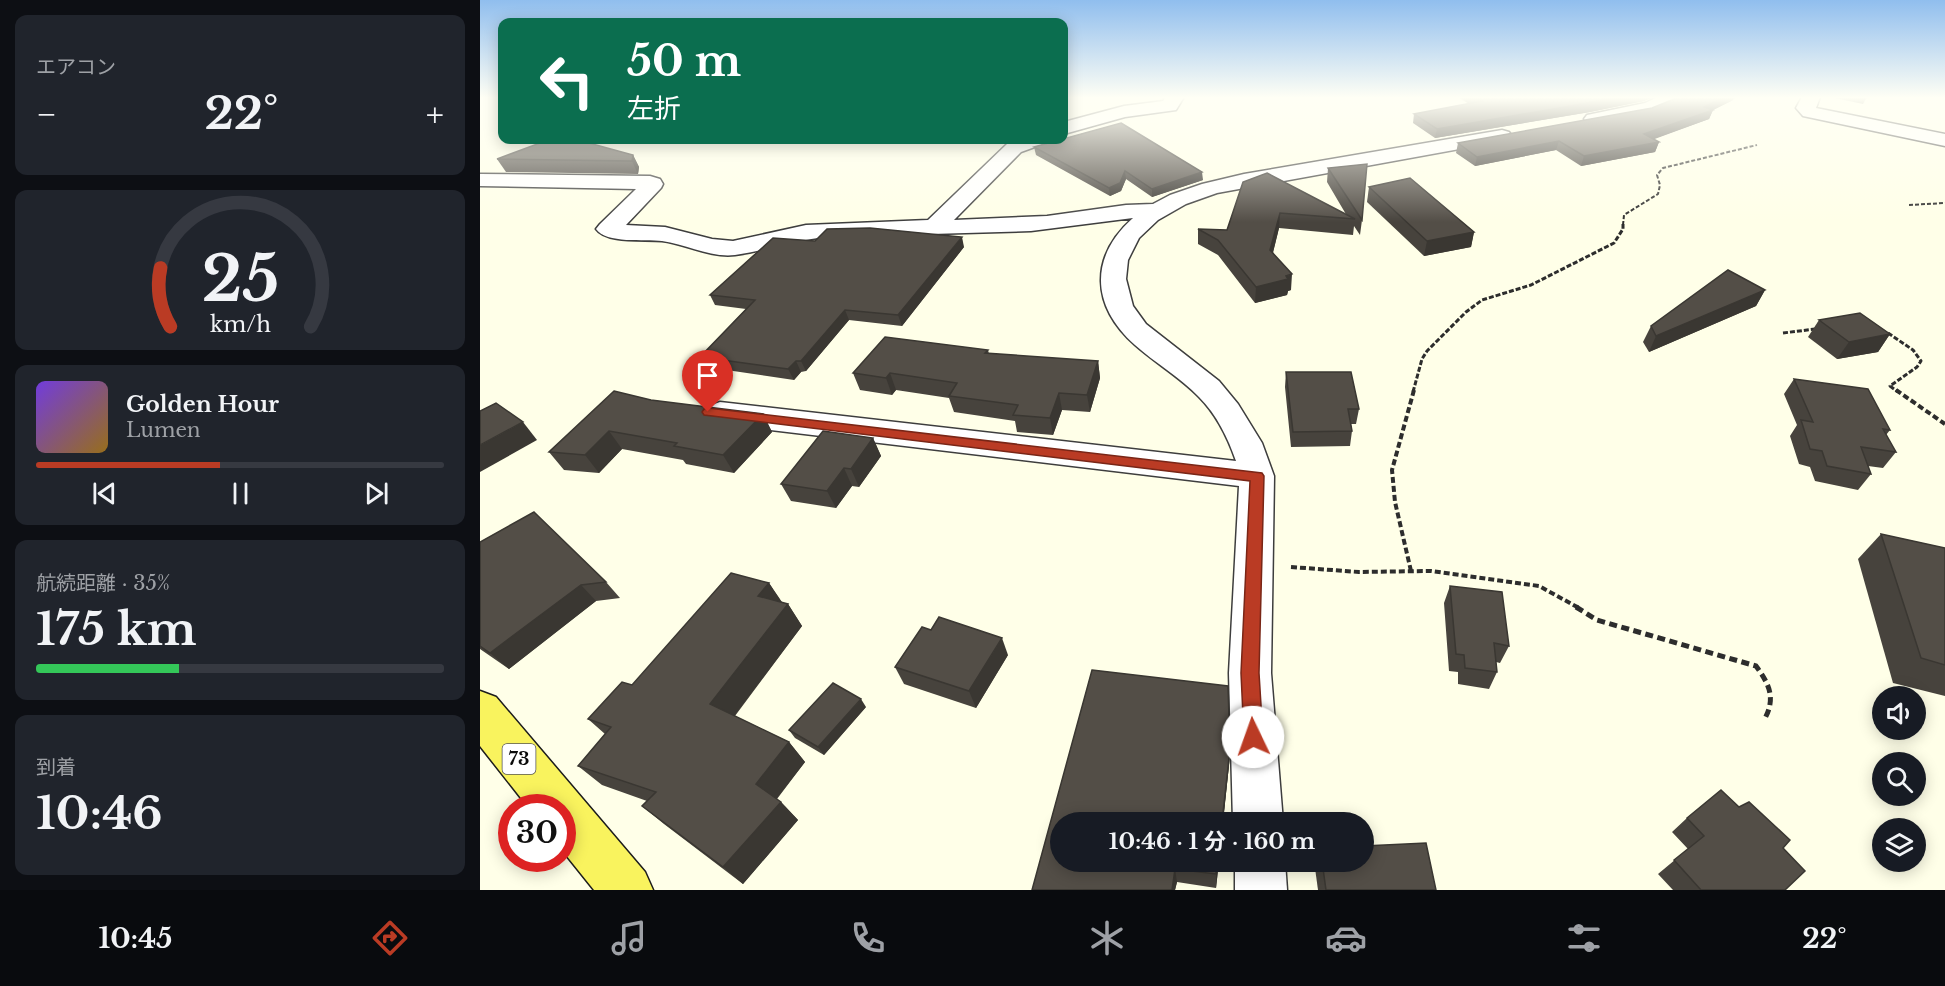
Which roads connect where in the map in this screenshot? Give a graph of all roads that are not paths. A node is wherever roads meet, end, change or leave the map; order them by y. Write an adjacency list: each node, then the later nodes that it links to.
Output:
1 (1483, 139): 4 (street)
2 (1025, 144): 5 (street)
3 (480, 180): 5 (street)
4 (1158, 211): 5 (street); 7 (street)
5 (934, 227)
6 (686, 409): 7 (street)
7 (1257, 476): 10 (street)
8 (480, 712): 9 (main road, 73)
9 (548, 794)
10 (1257, 812)
11 (576, 828): 13 (main road)
12 (1260, 872): 14 (street)
13 (627, 890)
14 (1261, 890)

